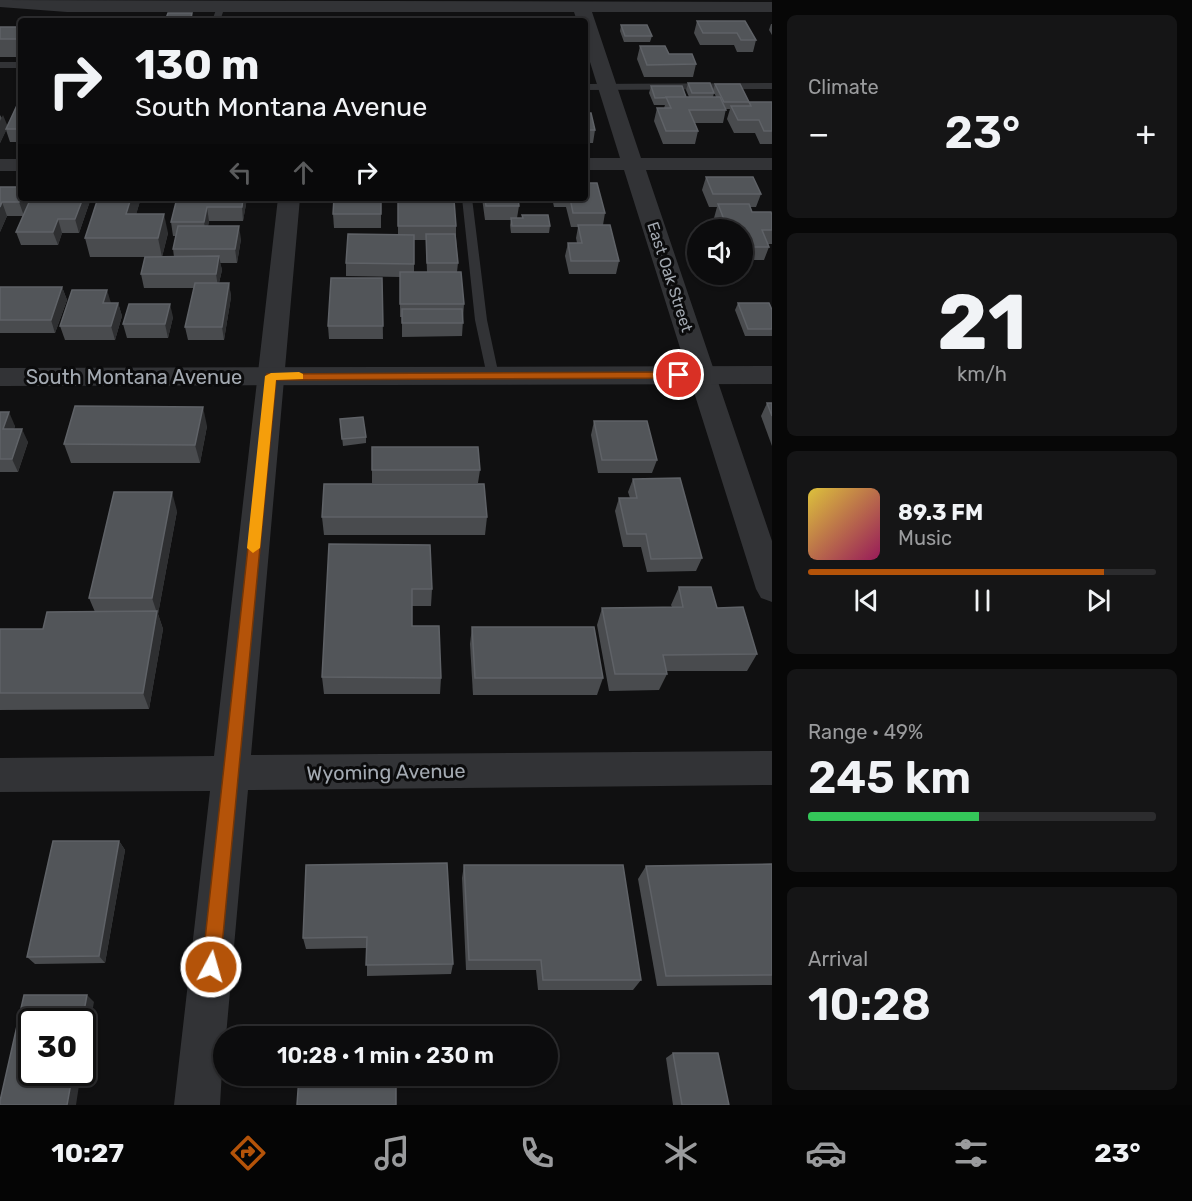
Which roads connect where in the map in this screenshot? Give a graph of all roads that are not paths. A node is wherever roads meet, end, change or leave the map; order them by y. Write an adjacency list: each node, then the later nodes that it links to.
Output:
1 (0, 3): 5 (street)
2 (580, 4): 3 (street); 4 (street)
3 (772, 8)
4 (308, 9): 5 (street)
5 (219, 13)
6 (588, 46): 10 (street, East Oak Street)
7 (0, 66): 8 (lane)
8 (18, 66)
9 (772, 86): 10 (lane)
10 (596, 87): 12 (street, East Oak Street)
11 (588, 164): 12 (street)
12 (633, 164): 13 (street); 18 (street, East Oak Street)
13 (772, 164)
14 (0, 165): 15 (street)
15 (18, 165)
16 (289, 201): 20 (street)
17 (467, 201): 21 (lane)
18 (702, 375): 19 (street, South Montana Avenue); 21 (street, South Montana Avenue); 23 (street, East Oak Street)
19 (772, 375)
20 (271, 376): 21 (street, South Montana Avenue); 22 (street, South Montana Avenue); 25 (street)
21 (493, 376)
22 (0, 377)
23 (772, 589)
24 (772, 768): 25 (street, Wyoming Avenue)
25 (231, 774): 26 (street, Wyoming Avenue); 27 (street)
26 (0, 775)
27 (197, 1105)

